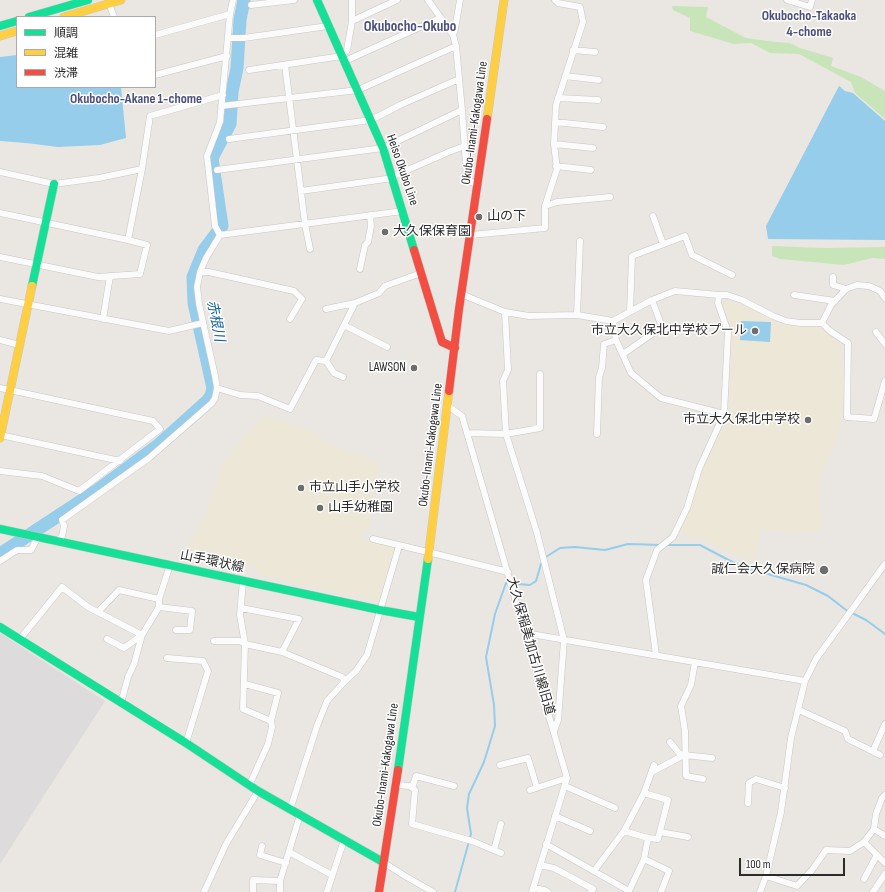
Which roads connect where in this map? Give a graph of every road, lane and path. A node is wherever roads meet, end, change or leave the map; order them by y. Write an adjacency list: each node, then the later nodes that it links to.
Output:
1 (88, 0): 17 (street)
2 (121, 0): 14 (street)
3 (234, 0): 16 (street)
4 (294, 0): 15 (street)
5 (317, 0): 24 (street, Heiso Okubo Line)
6 (352, 0): 22 (street)
7 (397, 0): 22 (street)
8 (428, 0): 20 (street)
9 (460, 0): 27 (street)
10 (504, 0): 65 (street, Okubo-Inami-Kakogawa Line)
11 (555, 0): 31 (street)
12 (787, 0): 13 (street)
13 (812, 0)
14 (109, 2): 18 (street); 19 (street)
15 (251, 5)
16 (230, 14): 26 (street); 29 (street)
17 (32, 16)
18 (67, 16)
19 (114, 16)
20 (440, 18): 27 (street); 34 (street)
21 (16, 21): 23 (street)
22 (352, 21): 34 (street)
23 (0, 26)
24 (328, 26): 29 (street); 34 (street, Heiso Okubo Line)
25 (16, 31): 28 (street)
26 (156, 35)
27 (453, 35): 30 (street)
28 (0, 36)
29 (229, 38): 33 (street)
30 (456, 46): 39 (street); 41 (street)
31 (573, 50): 32 (street); 38 (street)
32 (595, 52)
33 (227, 56): 37 (street); 42 (street)
34 (344, 59): 35 (street); 41 (street, Heiso Okubo Line)
35 (285, 65): 36 (street); 44 (street)
36 (248, 70)
37 (156, 75)
38 (565, 76): 40 (street); 43 (street)
39 (459, 79): 47 (street); 48 (street)
40 (599, 80)
41 (358, 90): 44 (street); 48 (street, Heiso Okubo Line)
42 (223, 95): 46 (street); 59 (street)
43 (558, 98): 45 (street); 49 (street)
44 (289, 99): 46 (street); 51 (street)
45 (598, 100)
46 (221, 106): 75 (street)
47 (462, 110): 54 (street); 55 (street)
48 (371, 120): 51 (street); 55 (street, Heiso Okubo Line)
49 (555, 122): 50 (street); 53 (street)
50 (604, 127)
51 (294, 131): 52 (street); 57 (street)
52 (229, 139)
53 (554, 144): 56 (street); 58 (street)
54 (465, 146): 63 (street); 65 (street)
55 (383, 148): 57 (street); 63 (street, Heiso Okubo Line)
56 (593, 148)
57 (297, 160): 60 (street); 66 (street)
58 (556, 166): 61 (street); 68 (street)
59 (142, 169): 64 (street); 77 (street)
60 (217, 170)
61 (591, 170)
62 (0, 172): 64 (street)
63 (393, 178): 66 (street); 69 (street, Heiso Okubo Line)
64 (54, 184): 73 (street)
65 (478, 186): 76 (street, Okubo-Inami-Kakogawa Line)
66 (301, 191): 74 (street)
67 (610, 197): 68 (street)
68 (545, 206): 76 (street)
69 (403, 211): 71 (street); 85 (street, Heiso Okubo Line)
70 (0, 213): 73 (street)
71 (370, 215): 74 (street); 83 (street)
72 (653, 216): 79 (street)
73 (46, 222): 77 (street); 82 (street)
74 (305, 224): 75 (street); 80 (street)
75 (220, 235): 84 (street)
76 (471, 235): 90 (street, Okubo-Inami-Kakogawa Line)
77 (128, 240): 87 (street)
78 (580, 242): 102 (street)
79 (663, 244): 86 (street); 101 (street)
80 (310, 249)
81 (0, 257): 82 (street)
82 (37, 265): 87 (street); 98 (street)
83 (360, 270)
84 (200, 272): 103 (street); 106 (street)
85 (421, 274): 97 (street); 115 (street, Heiso Okubo Line)
86 (732, 275)
87 (110, 276): 104 (street)
88 (833, 277): 89 (street)
89 (846, 289): 93 (street); 96 (street)
90 (461, 294): 100 (street); 115 (street, Okubo-Inami-Kakogawa Line)
91 (719, 295): 95 (street); 107 (street); 125 (street)
92 (794, 295): 96 (street)
93 (885, 298)
94 (0, 299): 98 (street)
95 (652, 300): 101 (street); 116 (street)
96 (835, 300): 107 (street)
97 (355, 303): 99 (street); 108 (street)
98 (28, 305): 104 (street); 113 (street)
99 (326, 309)
100 (505, 312): 102 (street); 127 (street)
101 (630, 312): 105 (street)
102 (577, 315): 105 (street)
103 (290, 318)
104 (103, 319): 106 (street)
105 (613, 321): 111 (street)
106 (203, 323): 122 (street)
107 (822, 323): 120 (street)
108 (344, 325): 114 (street); 117 (street)
109 (876, 332): 112 (street)
110 (0, 340): 113 (street)
111 (616, 340): 116 (street); 128 (street)
112 (885, 344)
113 (19, 345): 123 (street)
114 (387, 347)
115 (455, 348): 124 (street, Okubo-Inami-Kakogawa Line)
116 (622, 354): 125 (street)
117 (326, 361): 119 (street); 122 (street)
118 (540, 374): 127 (street)
119 (343, 377)
120 (885, 381)
121 (0, 388): 123 (street)
122 (217, 388): 135 (street)
123 (10, 390): 129 (street); 130 (street)
124 (448, 406): 126 (street, 大久保稲美加古川線旧道); 137 (street, Okubo-Inami-Kakogawa Line)
125 (724, 414): 159 (street)
126 (467, 433): 127 (street); 141 (street, 大久保稲美加古川線旧道)
127 (506, 434): 155 (street)
128 (597, 434)
129 (0, 436): 130 (street)
130 (120, 461): 131 (street)
131 (0, 471)
132 (0, 530): 133 (street, 山手環状線)
133 (38, 537): 135 (street, 山手環状線); 138 (street)
134 (373, 539): 136 (street)
135 (58, 542): 140 (street, 山手環状線)
136 (400, 546): 137 (street); 146 (street)
137 (428, 552): 141 (street); 148 (street, Okubo-Inami-Kakogawa Line)
138 (0, 561)
139 (885, 564): 163 (street)
140 (170, 565): 142 (street, 山手環状線); 143 (street)
141 (508, 572): 151 (street, 大久保稲美加古川線旧道)
142 (243, 581): 145 (street); 146 (street, 山手環状線)
143 (159, 599): 144 (street); 147 (street)
144 (159, 606): 150 (street); 152 (street)
145 (241, 608): 157 (street); 158 (street)
146 (380, 610): 148 (street, 山手環状線); 162 (street)
147 (98, 612): 152 (street); 153 (street)
148 (419, 617): 181 (street, Okubo-Inami-Kakogawa Line)
149 (0, 627): 153 (street)
150 (176, 630)
151 (525, 633): 155 (street); 169 (street, 大久保稲美加古川線旧道)
152 (142, 636): 154 (street); 165 (street)
153 (20, 639): 165 (street)
154 (107, 639)
155 (564, 640): 159 (street); 169 (street)
156 (214, 642): 157 (street)
157 (245, 644): 158 (street); 164 (street)
158 (282, 652): 162 (street)
159 (656, 655): 161 (street)
160 (167, 658): 171 (street)
161 (695, 662): 163 (street); 174 (street)
162 (345, 681): 194 (street)
163 (805, 681): 166 (street)
164 (245, 684): 167 (street); 167 (street)
165 (121, 703): 171 (street)
166 (799, 710): 172 (street); 187 (street)
167 (271, 721): 182 (street)
168 (885, 724): 172 (street)
169 (554, 731): 179 (street, 大久保稲美加古川線旧道)
170 (670, 742): 174 (street)
171 (186, 743): 182 (street)
172 (873, 751): 173 (street)
173 (880, 754)
174 (684, 755): 175 (street); 178 (street); 180 (street)
175 (712, 758)
176 (500, 765): 186 (street)
177 (654, 765): 178 (street)
178 (652, 772): 190 (street)
179 (567, 778): 184 (street, 大久保稲美加古川線旧道); 186 (street)
180 (703, 779)
181 (396, 785): 185 (street); 214 (street, Okubo-Inami-Kakogawa Line)
182 (249, 786): 189 (street)
183 (454, 786): 185 (street)
184 (565, 786): 193 (street); 196 (street, 大久保稲美加古川線旧道)
185 (412, 788): 209 (street)
186 (537, 788): 188 (street)
187 (785, 788): 192 (street); 221 (street)
188 (530, 790)
189 (258, 791): 194 (street); 225 (street)
190 (644, 793): 200 (street); 201 (street)
191 (885, 795): 198 (street)
192 (748, 803)
193 (615, 808)
194 (290, 810): 195 (street)
195 (300, 815): 205 (street); 210 (street)
196 (555, 816): 199 (street); 207 (street, 大久保稲美加古川線旧道)
197 (501, 824): 209 (street)
198 (874, 829): 202 (street); 206 (street)
199 (590, 831)
200 (624, 831): 204 (street); 218 (street)
201 (660, 832): 203 (street); 204 (street)
202 (885, 836)
203 (688, 837)
204 (648, 838): 213 (street)
205 (344, 840): 214 (street); 220 (street)
206 (864, 842): 212 (street); 221 (street)
207 (546, 844): 217 (street, 大久保稲美加古川線旧道); 218 (street)
208 (262, 846): 215 (street)
209 (494, 850): 211 (street)
210 (289, 852): 215 (street); 220 (street)
211 (501, 853)
212 (877, 855): 216 (street); 222 (street)
213 (644, 859): 233 (street); 234 (street)
214 (383, 862): 229 (street, Okubo-Inami-Kakogawa Line); 230 (street)
215 (286, 863): 223 (street)
216 (885, 863)
217 (540, 865): 224 (street, 大久保稲美加古川線旧道); 232 (street)
218 (594, 871): 233 (street)
219 (885, 874): 236 (street)
220 (332, 875): 228 (street)
221 (766, 876): 235 (street)
222 (864, 879)
223 (280, 881): 226 (street); 227 (street)
224 (532, 890): 231 (street)
225 (204, 892)
226 (253, 892)
227 (280, 892)
228 (327, 892)
229 (379, 892)
230 (433, 892)
231 (548, 892)
232 (591, 892)
233 (629, 892)
234 (661, 892)
235 (760, 892)
236 (872, 892)

